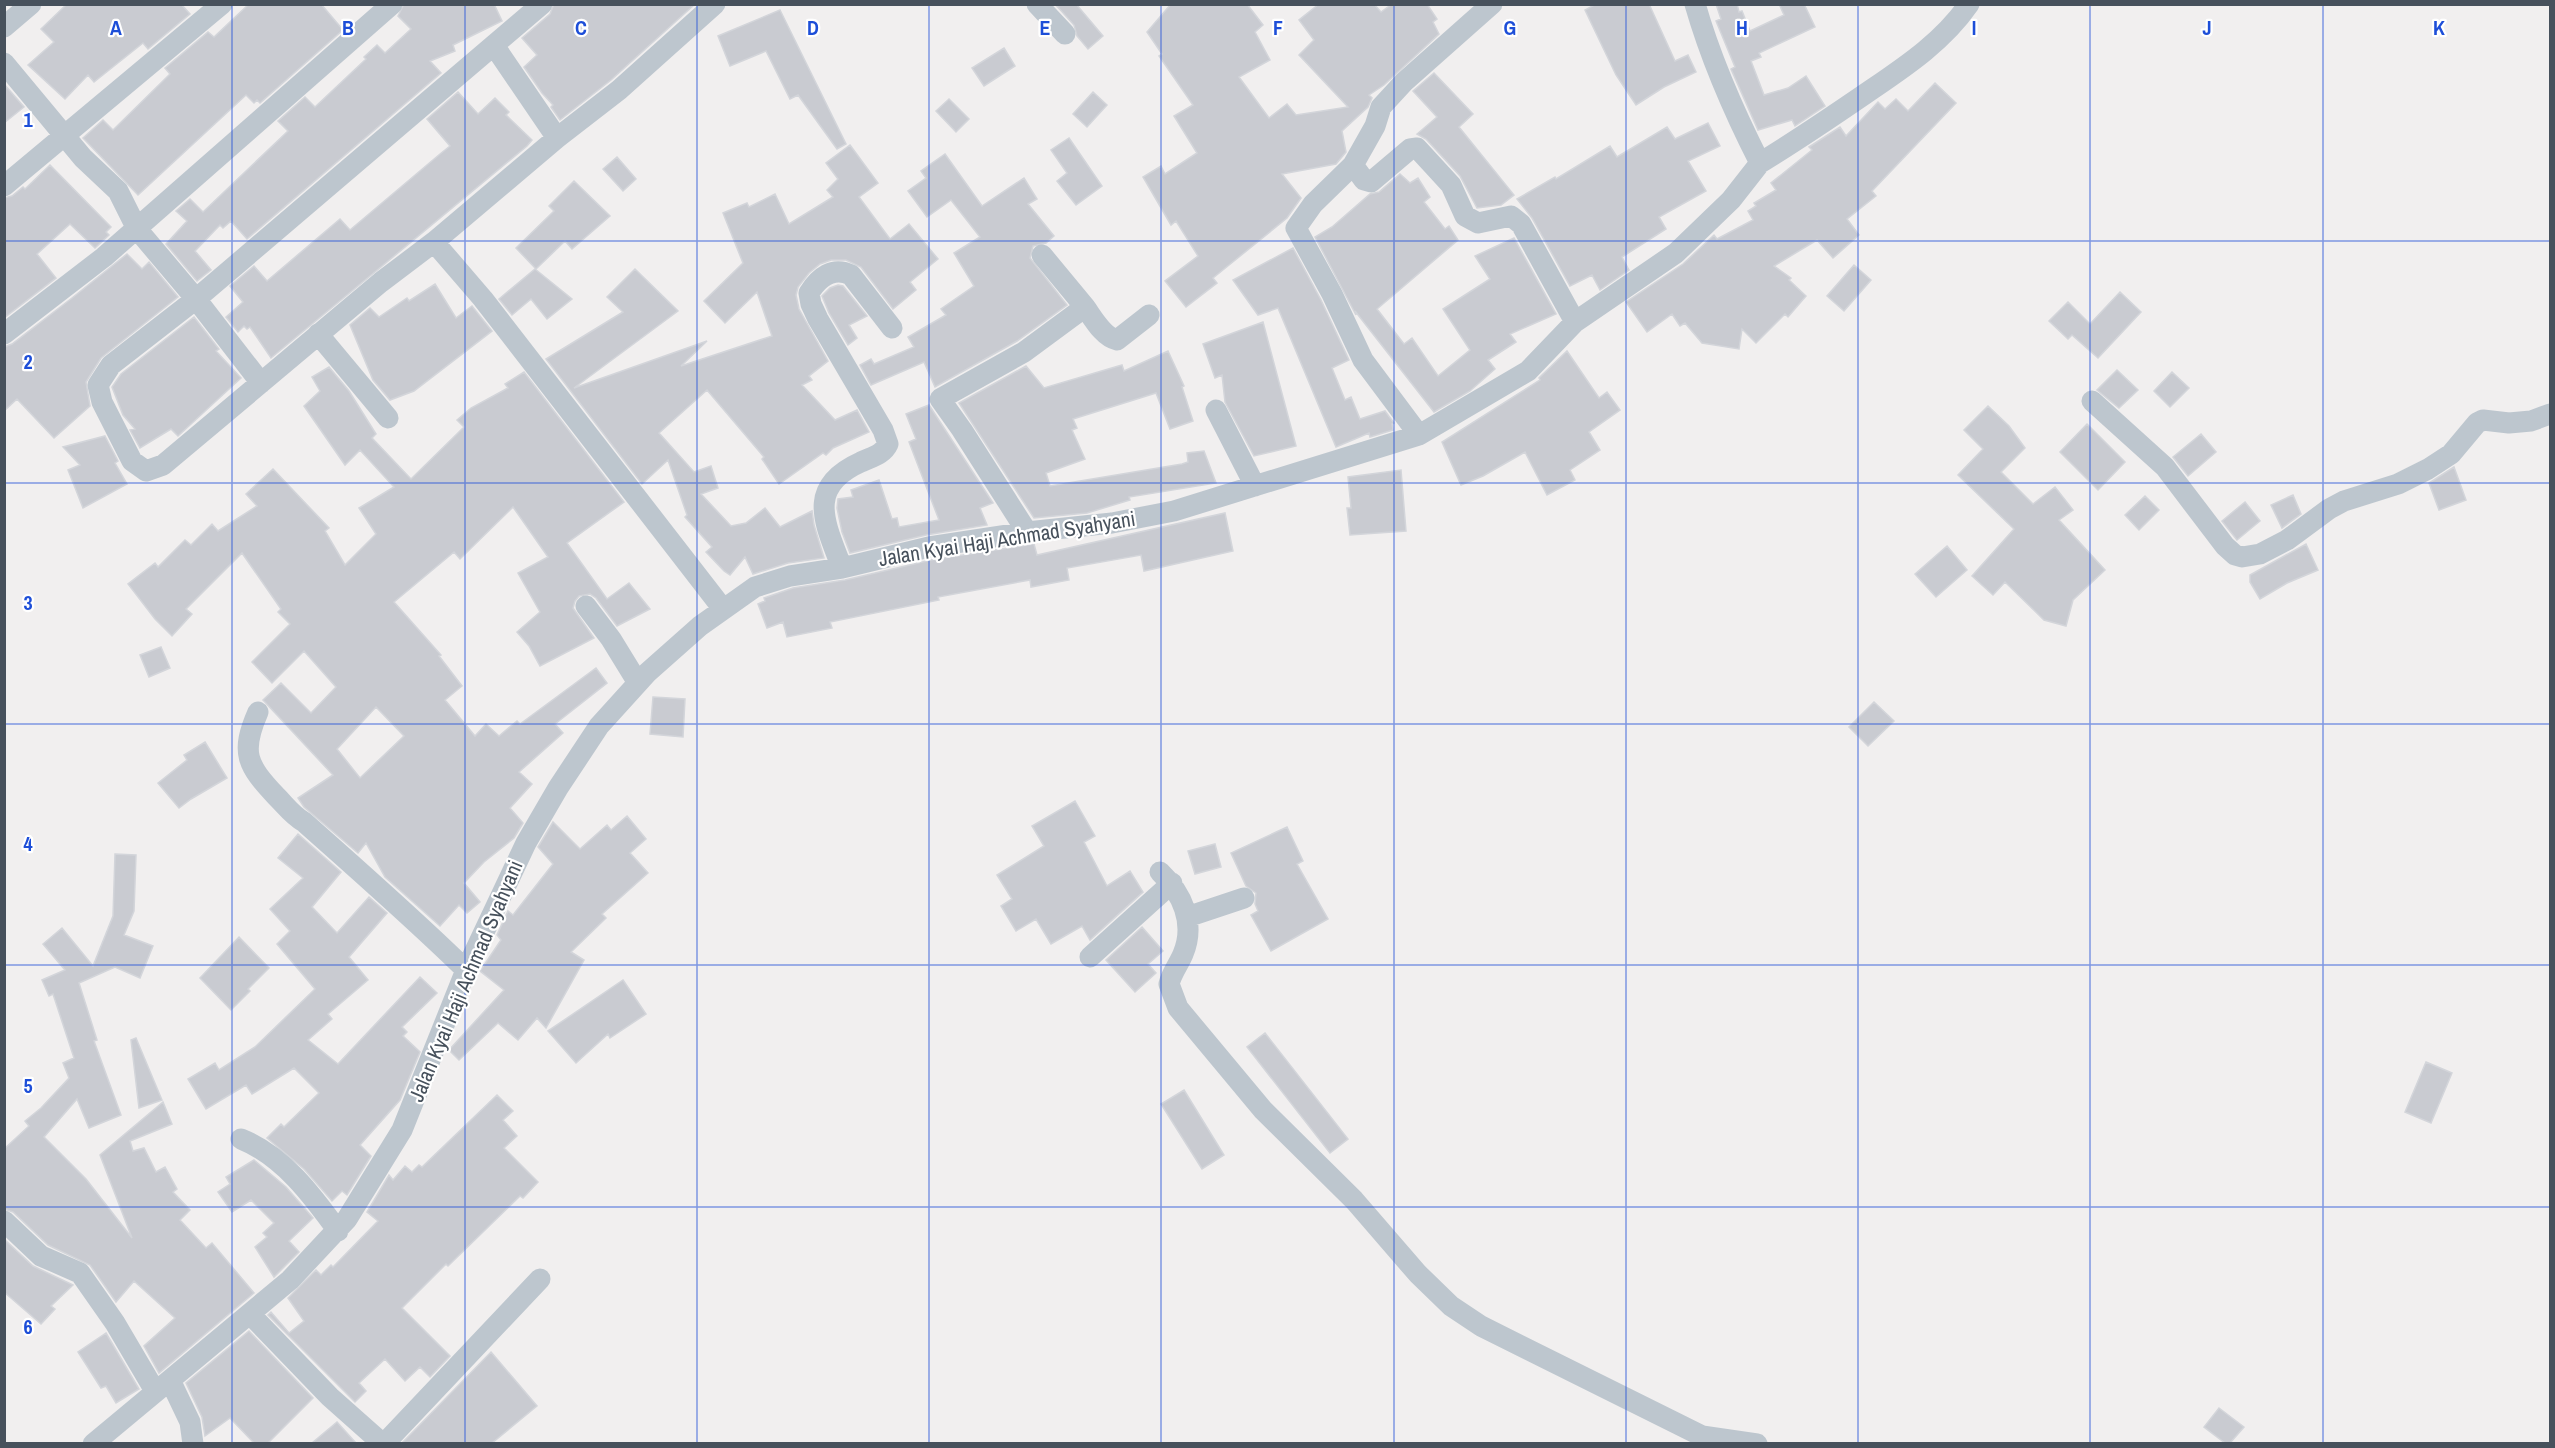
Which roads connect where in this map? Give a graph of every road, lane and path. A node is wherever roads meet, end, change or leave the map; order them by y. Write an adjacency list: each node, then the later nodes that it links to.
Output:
1 (31, 4): 10 (street)
2 (222, 4): 14 (street)
3 (392, 4): 19 (street)
4 (542, 4): 12 (street)
5 (715, 4): 15 (street)
6 (1036, 4): 11 (street)
7 (1492, 4): 17 (street)
8 (1695, 4): 16 (street)
9 (1969, 4): 16 (street)
10 (4, 27)
11 (1065, 34)
12 (495, 47): 15 (street); 22 (street)
13 (4, 63): 14 (street)
14 (64, 135): 18 (street); 19 (street)
15 (557, 138): 20 (street)
16 (1760, 163): 25 (street, Jalan Kyai Haji Achmad Syahyani)
17 (1353, 165): 25 (street); 34 (street)
18 (4, 186)
19 (137, 229): 22 (street); 27 (street)
20 (434, 242): 28 (street); 39 (street)
21 (1042, 255): 23 (street)
22 (195, 299): 29 (street); 29 (street)
23 (1085, 308): 24 (street); 36 (street)
24 (1149, 315)
25 (1575, 322): 34 (street, Jalan Kyai Haji Achmad Syahyani)
26 (892, 328): 37 (street)
27 (4, 334)
28 (318, 334): 29 (street); 33 (street)
29 (261, 383)
30 (2092, 401): 32 (street)
31 (1216, 410): 35 (street)
32 (2550, 414)
33 (388, 418)
34 (1419, 435): 35 (street, Jalan Kyai Haji Achmad Syahyani)
35 (1255, 486): 36 (street, Jalan Kyai Haji Achmad Syahyani)
36 (1027, 532): 37 (street, Jalan Kyai Haji Achmad Syahyani)
37 (842, 568): 39 (street, Jalan Kyai Haji Achmad Syahyani)
38 (586, 606): 40 (street)
39 (723, 609): 40 (street, Jalan Kyai Haji Achmad Syahyani)
40 (638, 683): 45 (street, Jalan Kyai Haji Achmad Syahyani)
41 (258, 712): 45 (street)
42 (1244, 898): 43 (street)
43 (1187, 917): 44 (street); 55 (street)
44 (1090, 957)
45 (466, 970): 48 (street, Jalan Kyai Haji Achmad Syahyani)
46 (241, 1139): 48 (street)
47 (4, 1221): 51 (street)
48 (338, 1231): 50 (street, Jalan Kyai Haji Achmad Syahyani)
49 (540, 1279): 54 (street)
50 (250, 1314): 51 (street, Jalan Kyai Haji Achmad Syahyani); 54 (street)
51 (162, 1386): 52 (street, Jalan Kyai Haji Achmad Syahyani); 53 (street)
52 (93, 1443)
53 (193, 1443)
54 (383, 1443)
55 (1757, 1443)

